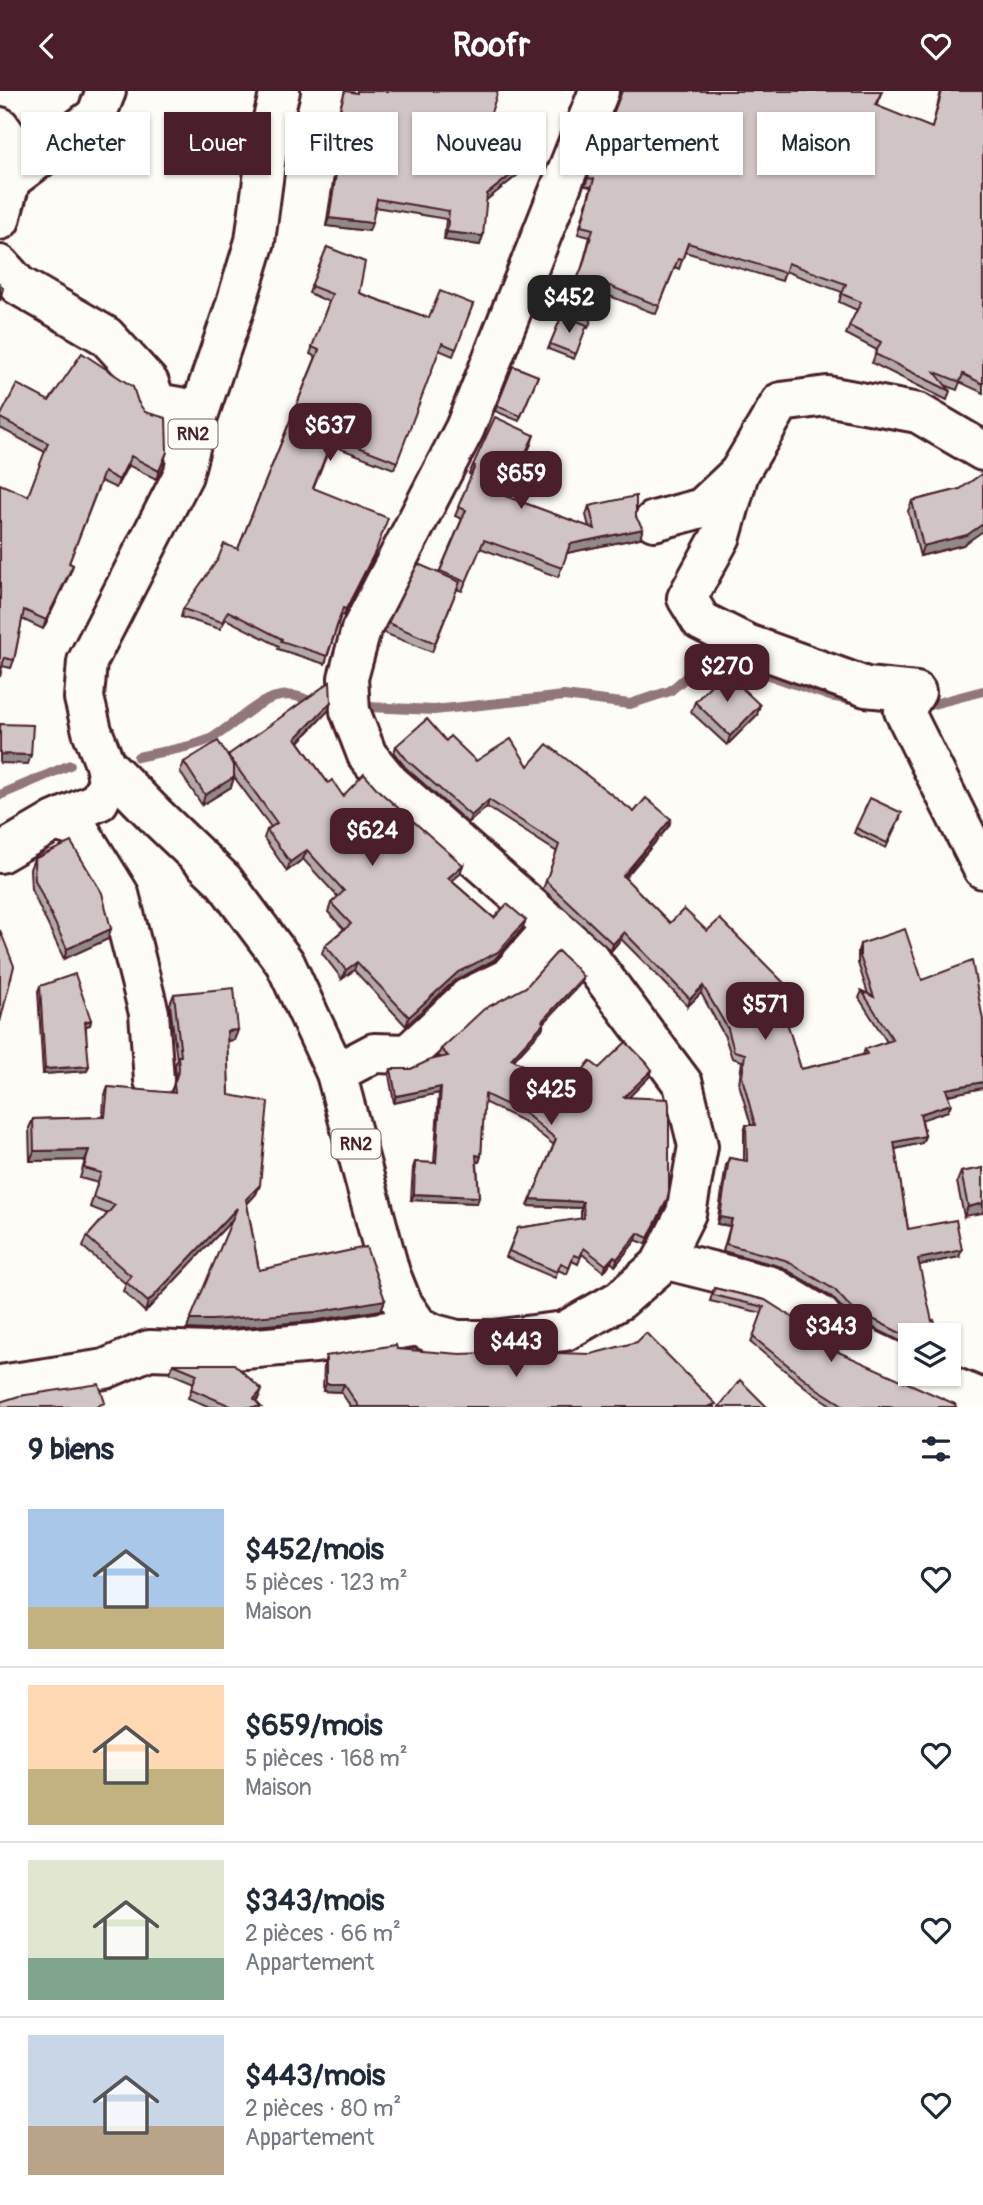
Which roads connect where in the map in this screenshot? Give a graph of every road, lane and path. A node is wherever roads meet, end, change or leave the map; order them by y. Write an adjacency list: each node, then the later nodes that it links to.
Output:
1 (106, 91): 5 (main road)
2 (279, 91): 10 (main road, RN2)
3 (599, 91): 16 (main road)
4 (0, 127): 5 (main road)
5 (10, 180): 6 (main road)
6 (0, 220)
7 (0, 265): 10 (main road)
8 (983, 451): 9 (main road)
9 (739, 473): 11 (main road); 15 (main road)
10 (183, 475): 12 (main road, RN2)
11 (654, 521)
12 (105, 764): 13 (main road); 17 (main road, RN2)
13 (55, 821): 14 (main road); 18 (main road)
14 (0, 853)
15 (983, 869)
16 (554, 926): 17 (main road); 19 (main road)
17 (336, 1073): 20 (main road, RN2)
18 (154, 1080)
19 (663, 1259): 20 (main road); 21 (main road)
20 (418, 1326): 22 (main road)
21 (898, 1363)
22 (0, 1384)
23 (951, 1386): 24 (main road)
24 (983, 1399)

